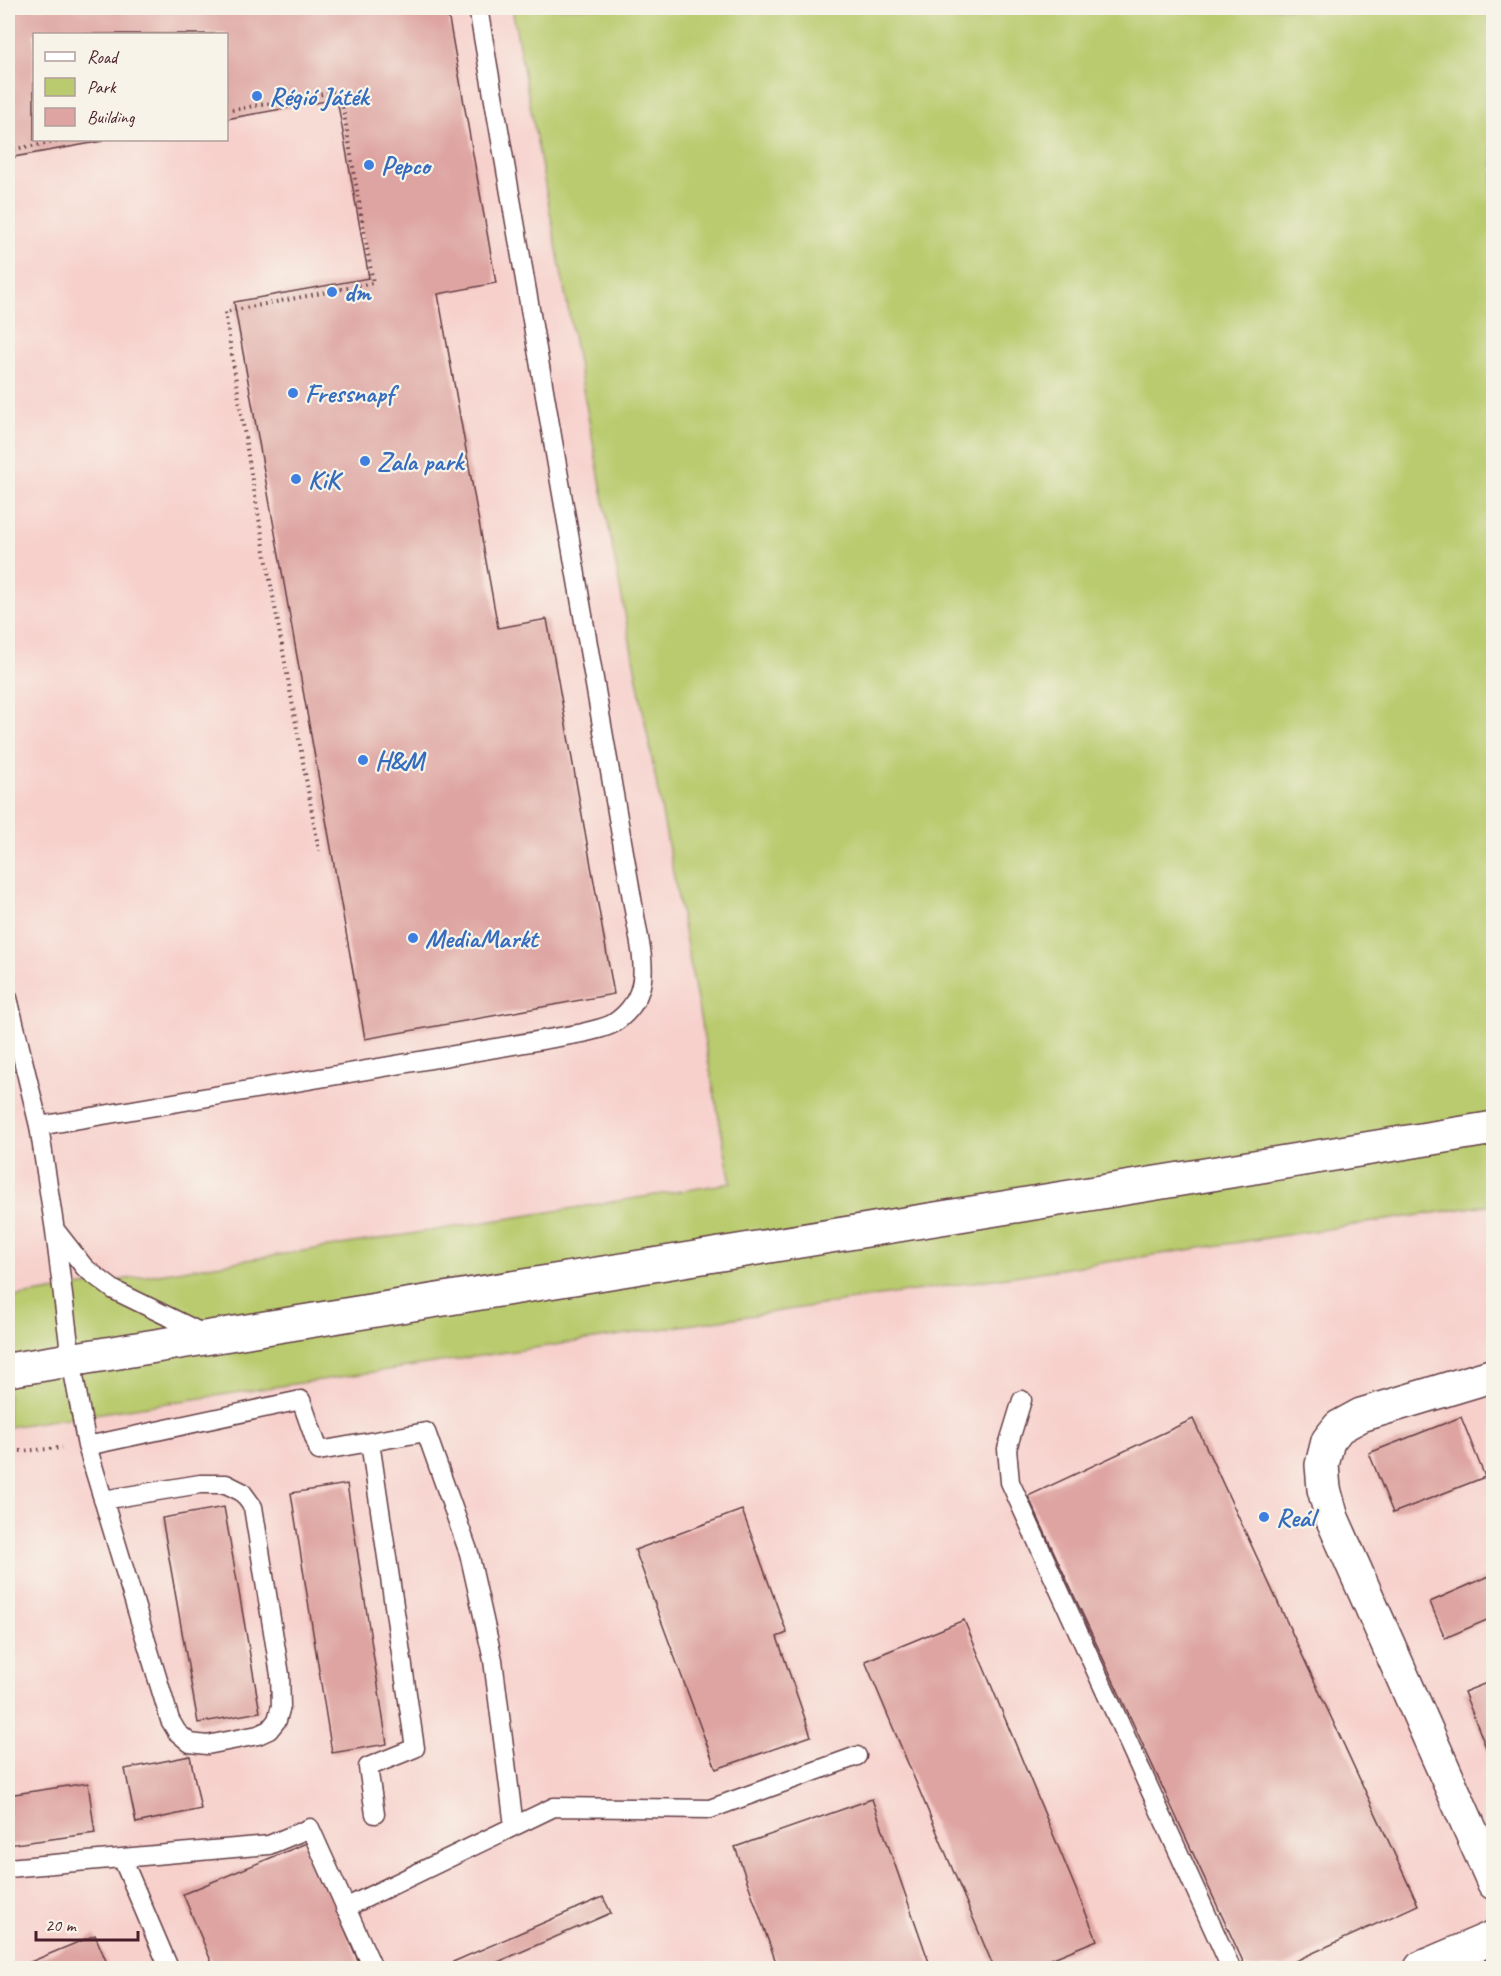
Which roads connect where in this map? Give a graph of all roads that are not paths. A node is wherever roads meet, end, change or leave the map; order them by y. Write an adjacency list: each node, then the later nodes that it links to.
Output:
1 (478, 8): 3 (lane)
2 (8, 998): 3 (lane)
3 (39, 1126): 5 (lane)
4 (1494, 1128): 6 (main road)
5 (55, 1231): 6 (lane); 7 (lane)
6 (210, 1337): 7 (main road)
7 (70, 1360): 8 (main road); 12 (lane)
8 (8, 1370)
9 (1494, 1375): 19 (main road)
10 (1022, 1400): 24 (lane)
11 (370, 1442): 12 (lane); 15 (lane); 16 (lane)
12 (87, 1446): 13 (lane)
13 (103, 1500): 13 (lane)
14 (858, 1756): 16 (lane)
15 (375, 1814)
16 (514, 1826): 20 (lane)
17 (122, 1858): 18 (lane); 20 (lane); 22 (lane)
18 (8, 1868)
19 (1494, 1883)
20 (345, 1908): 23 (lane)
21 (1494, 1937): 25 (main road)
22 (169, 1968)
23 (373, 1968)
24 (1231, 1968)
25 (1422, 1968)

